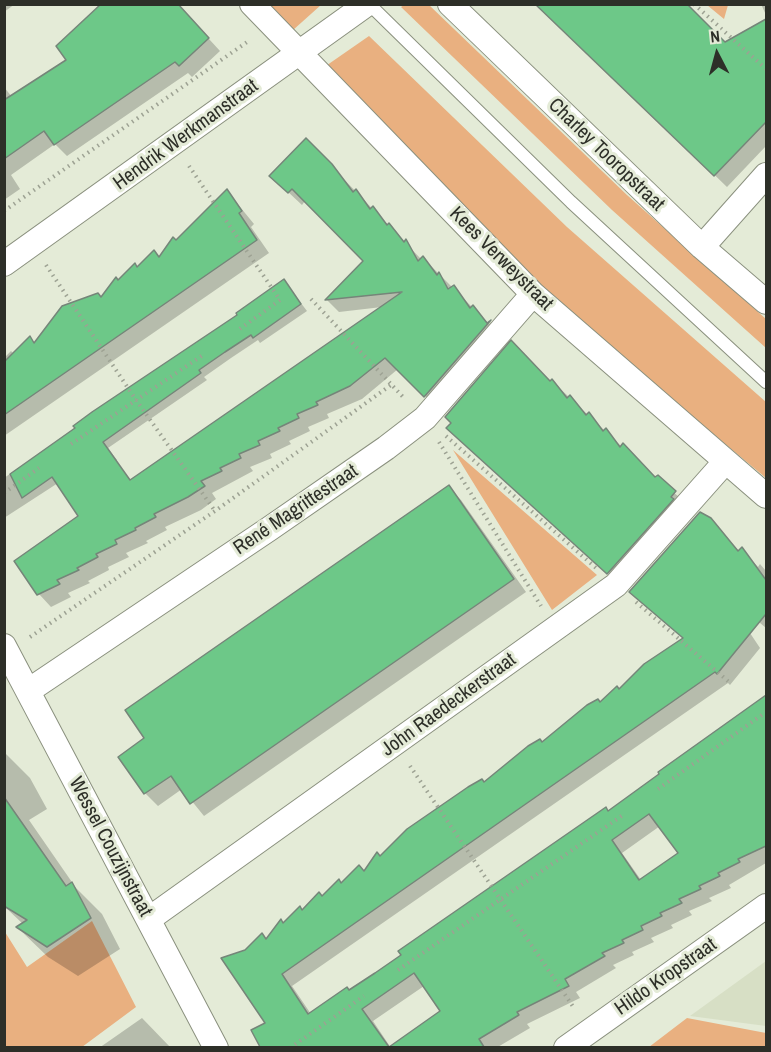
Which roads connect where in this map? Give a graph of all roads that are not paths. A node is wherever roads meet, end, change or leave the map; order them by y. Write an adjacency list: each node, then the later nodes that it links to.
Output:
1 (252, 4): 4 (street, Kees Verweystraat)
2 (368, 4): 4 (street, Hendrik Werkmanstraat); 10 (lane)
3 (450, 4): 6 (street, Charley Tooropstraat)
4 (300, 53): 7 (street, Hendrik Werkmanstraat); 8 (street, Kees Verweystraat)
5 (766, 175): 6 (street)
6 (702, 247): 9 (street, Charley Tooropstraat)
7 (4, 264)
8 (533, 294): 11 (street, Kees Verweystraat); 14 (street, René Magrittestraat)
9 (766, 302)
10 (766, 382)
11 (725, 462): 12 (street, Kees Verweystraat); 16 (street, John Raedeckerstraat)
12 (766, 496)
13 (6, 649): 14 (street, Wessel Couzijnstraat)
14 (28, 691): 16 (street, Wessel Couzijnstraat)
15 (766, 906): 18 (street, Hildo Kropstraat)
16 (149, 920): 17 (street, Wessel Couzijnstraat)
17 (216, 1047)
18 (566, 1047)

